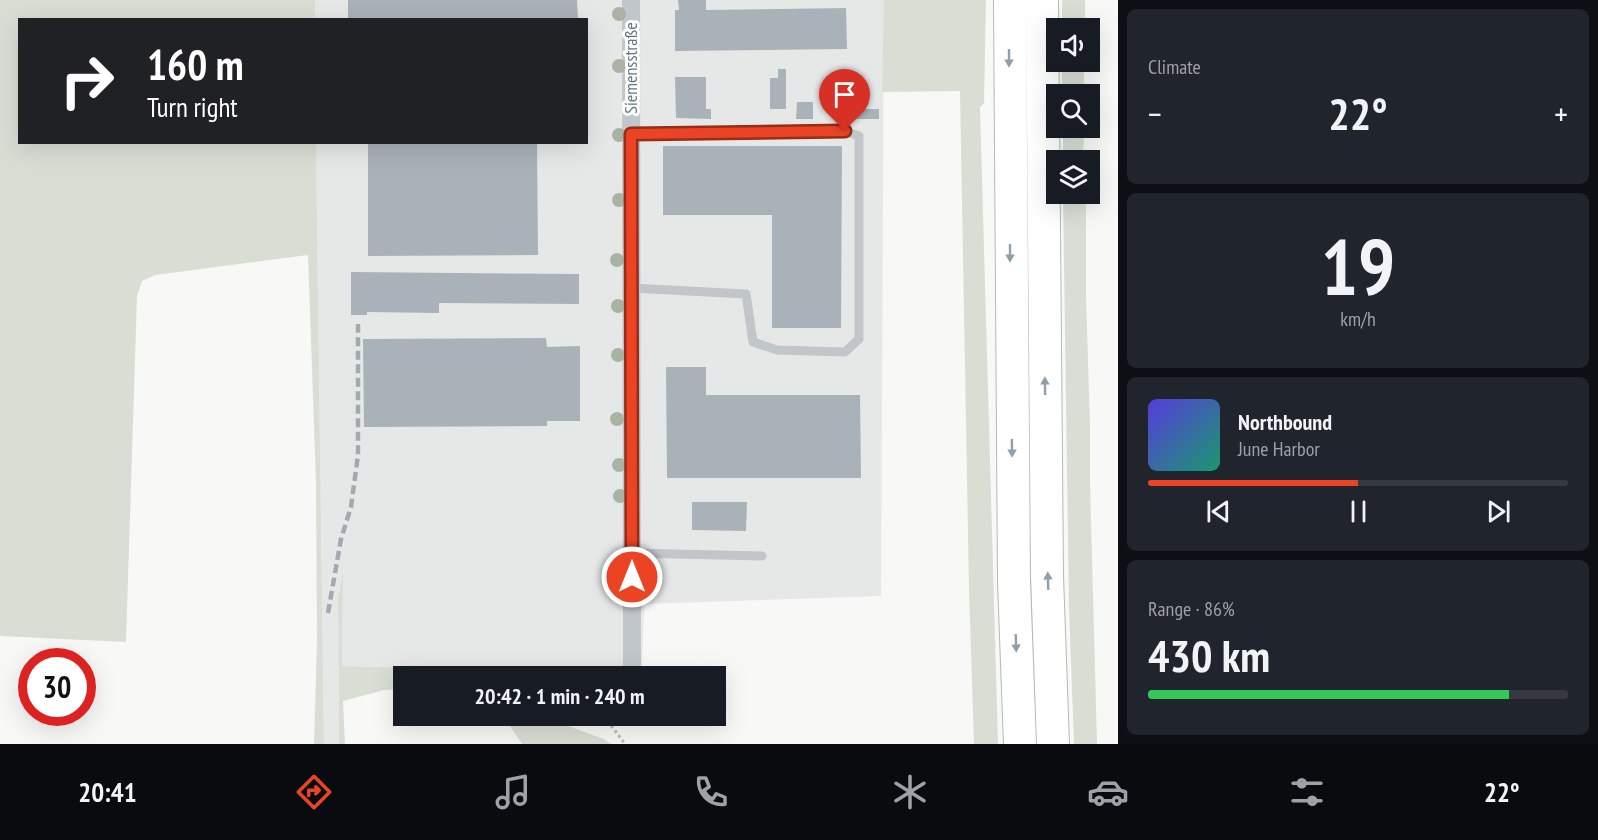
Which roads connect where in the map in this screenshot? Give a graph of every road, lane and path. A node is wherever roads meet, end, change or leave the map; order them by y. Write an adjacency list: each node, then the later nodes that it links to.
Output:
1 (630, 0): 4 (street, Siemensstraße)
2 (1010, 0): 11 (highway, one-way to 11)
3 (1042, 0): 12 (highway, one-way to 3)
4 (631, 134): 5 (street, Siemensstraße); 5 (lane)
5 (631, 288): 6 (street, Siemensstraße)
6 (632, 553): 7 (lane); 8 (street, Siemensstraße)
7 (762, 556)
8 (632, 666)
9 (612, 726): 10 (path)
10 (625, 744)
11 (1020, 744)
12 (1053, 744)

